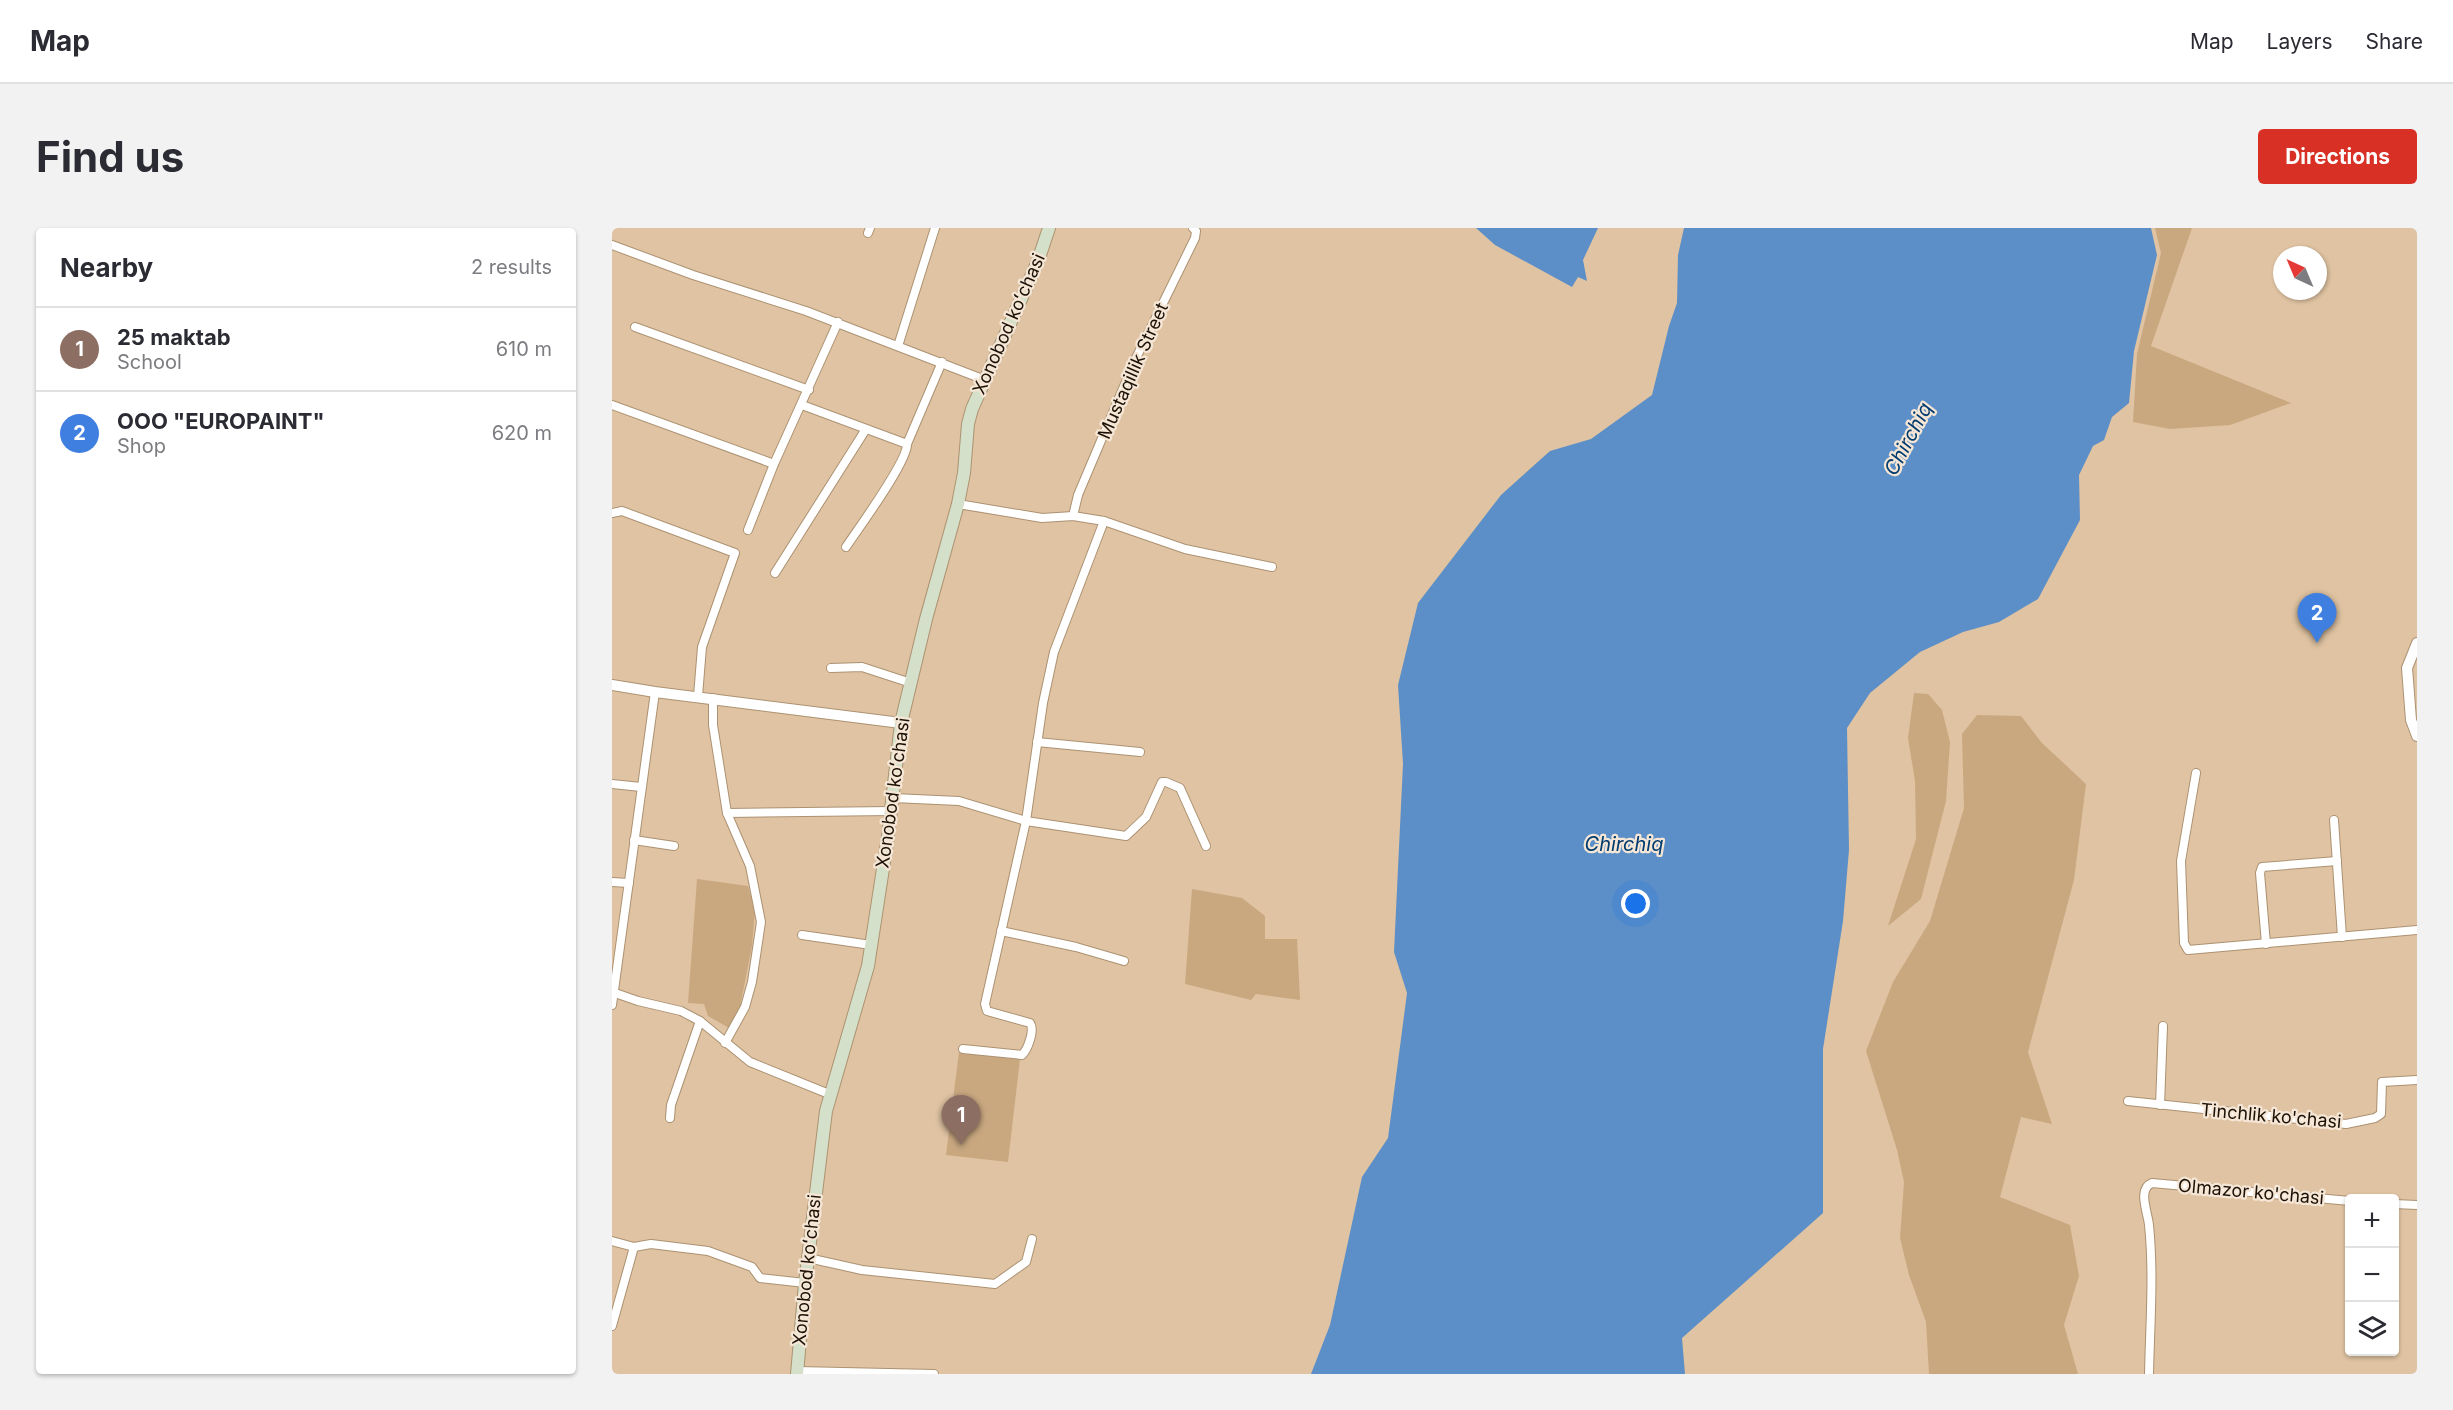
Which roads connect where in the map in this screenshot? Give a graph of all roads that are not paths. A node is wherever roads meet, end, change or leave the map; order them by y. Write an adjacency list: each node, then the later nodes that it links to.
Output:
1 (935, 228): 7 (street)
2 (1049, 228): 9 (main road, Xonobod koʻchasi)
3 (1193, 228): 18 (street, Mustaqillik Street)
4 (612, 245): 5 (street)
5 (838, 322): 7 (street); 10 (street)
6 (635, 327): 10 (street)
7 (898, 346): 8 (street)
8 (942, 362): 9 (street); 14 (street)
9 (985, 380): 16 (main road, Xonobod koʻchasi)
10 (809, 390): 12 (street)
11 (612, 405): 15 (street)
12 (802, 405): 13 (street); 15 (street)
13 (866, 429): 14 (street); 23 (street)
14 (907, 444): 21 (street)
15 (774, 464): 20 (street)
16 (958, 504): 18 (street); 26 (main road, Xonobod koʻchasi)
17 (612, 513): 29 (street)
18 (1073, 516): 19 (street)
19 (1104, 521): 22 (street); 33 (street)
20 (748, 530)
21 (846, 547)
22 (1272, 567)
23 (775, 573)
24 (2417, 643): 32 (street)
25 (831, 668): 26 (street)
26 (910, 683): 31 (main road, Xonobod koʻchasi)
27 (612, 684): 28 (street)
28 (655, 692): 29 (street); 37 (street)
29 (698, 696): 30 (street)
30 (714, 698): 31 (street); 39 (street)
31 (901, 723): 38 (main road, Xonobod koʻchasi)
32 (2417, 736)
33 (1037, 742): 34 (street); 41 (street)
34 (1140, 752)
35 (2196, 773): 52 (street)
36 (612, 784): 37 (street)
37 (641, 787): 42 (street)
38 (892, 804): 39 (street); 41 (street); 53 (main road, Xonobod koʻchasi)
39 (728, 813): 59 (street)
40 (2334, 820): 45 (street)
41 (1026, 822): 44 (street); 49 (street)
42 (634, 840): 43 (street); 47 (street)
43 (674, 846)
44 (1206, 846)
45 (2337, 861): 51 (street); 52 (street)
46 (612, 882): 47 (street)
47 (628, 883): 55 (street)
48 (2417, 930): 51 (street)
49 (1001, 931): 54 (street); 60 (street)
50 (802, 935): 53 (street)
51 (2342, 938): 52 (street)
52 (2266, 944)
53 (871, 945): 62 (main road, Xonobod koʻchasi)
54 (1124, 961)
55 (615, 993): 56 (street); 57 (street)
56 (612, 1005)
57 (700, 1022): 59 (street); 65 (street)
58 (2163, 1026): 64 (street)
59 (725, 1043): 62 (street)
60 (963, 1049)
61 (2417, 1080): 64 (street, Tinchlik ko'chasi)
62 (829, 1094): 72 (main road, Xonobod koʻchasi)
63 (2128, 1101): 64 (street, Tinchlik ko'chasi)
64 (2160, 1105)
65 (670, 1118)
66 (2345, 1201): 77 (street, Olmazor ko'chasi)
67 (2399, 1204): 68 (street)
68 (2417, 1205)
69 (1032, 1239): 72 (street)
70 (612, 1241): 71 (street)
71 (634, 1247): 73 (street); 74 (street)
72 (808, 1258): 73 (main road, Xonobod koʻchasi)
73 (805, 1283): 75 (main road, Xonobod koʻchasi)
74 (612, 1326)
75 (797, 1373): 76 (street)
76 (933, 1374)
77 (2149, 1374)

